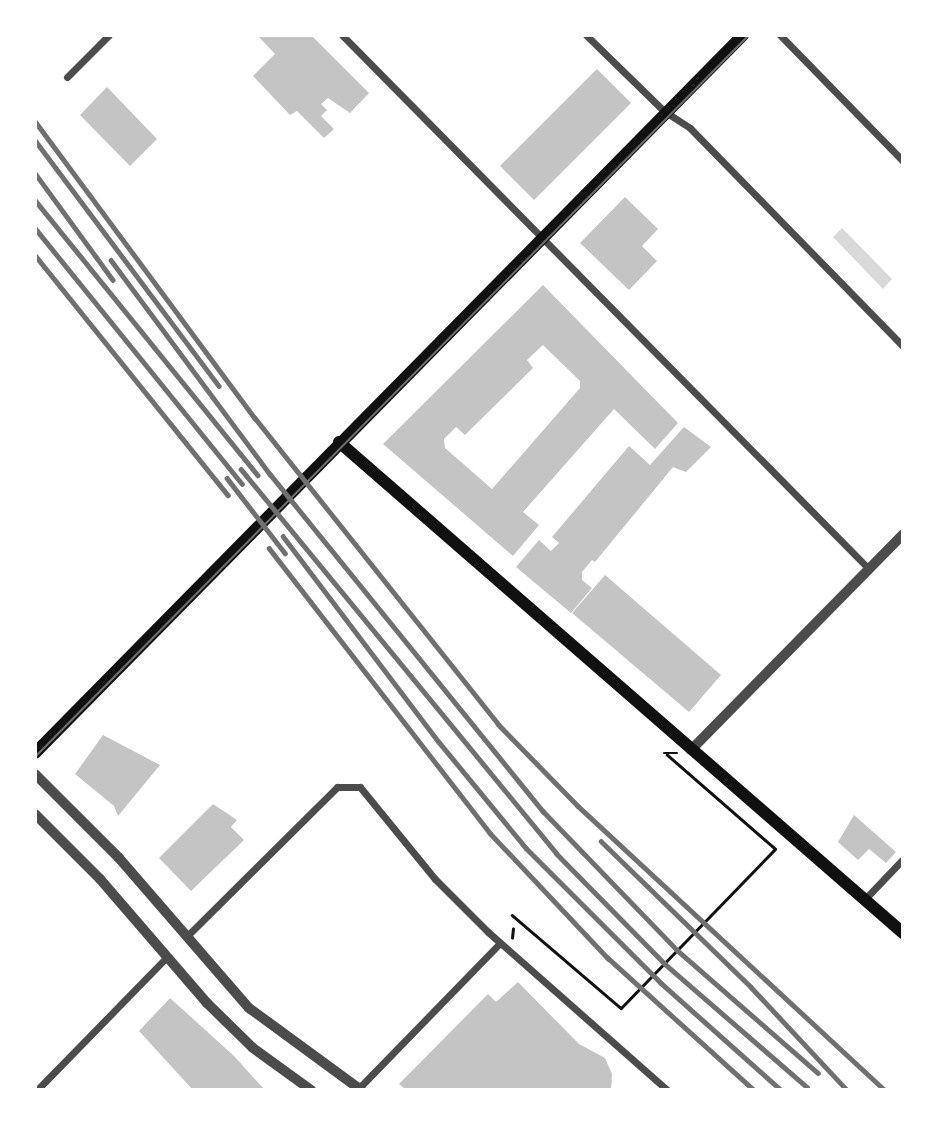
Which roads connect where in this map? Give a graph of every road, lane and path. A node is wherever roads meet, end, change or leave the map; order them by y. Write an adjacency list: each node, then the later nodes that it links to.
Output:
1 (109, 35): 6 (street)
2 (342, 35): 9 (street)
3 (586, 35): 7 (street)
4 (743, 35): 7 (main road)
5 (780, 35): 8 (street)
6 (67, 77)
7 (667, 113): 9 (main road); 10 (street)
8 (903, 161)
9 (543, 239): 11 (main road); 13 (street)
10 (903, 346)
11 (340, 442): 14 (main road); 15 (main road)
12 (903, 534): 13 (street)
13 (869, 569): 14 (street)
14 (691, 751): 20 (main road)
15 (35, 753)
16 (667, 755): 21 (path)
17 (35, 774): 23 (street)
18 (35, 814): 25 (street)
19 (903, 859): 20 (street)
20 (864, 900): 22 (main road)
21 (512, 915)
22 (903, 933)
23 (186, 937): 24 (street); 26 (street)
24 (499, 944): 26 (street); 29 (street)
25 (167, 957): 27 (street); 28 (street)
26 (359, 1089)
27 (37, 1090)
28 (311, 1090)
29 (667, 1090)

